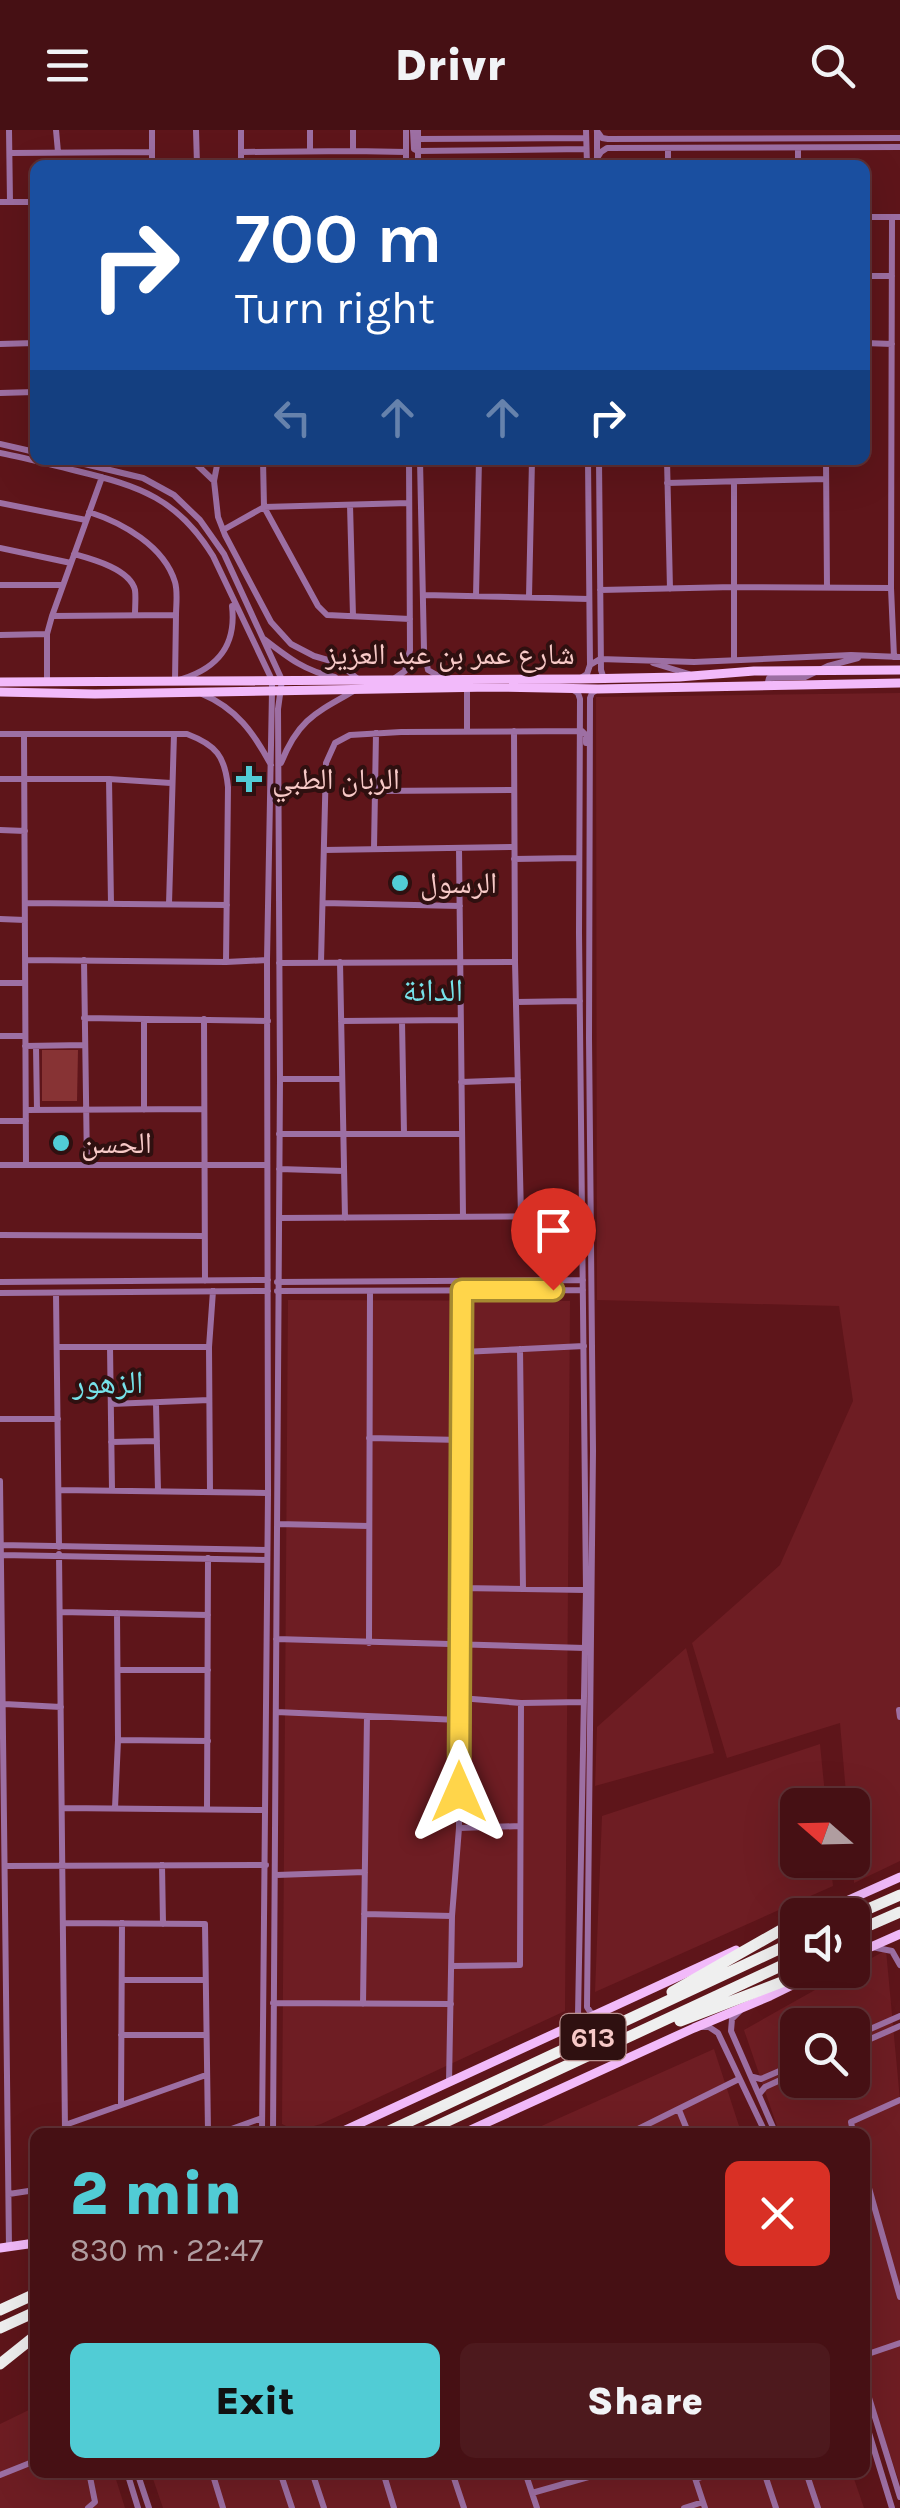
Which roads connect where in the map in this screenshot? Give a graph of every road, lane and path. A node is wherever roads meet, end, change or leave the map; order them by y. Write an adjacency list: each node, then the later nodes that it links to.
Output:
1 (10, 130): 29 (street)
2 (56, 130): 25 (street)
3 (152, 130): 26 (street)
4 (196, 130): 31 (street)
5 (241, 130): 27 (street)
6 (310, 130): 22 (street)
7 (352, 130): 23 (street)
8 (412, 130): 14 (street); 24 (street); 28 (street)
9 (597, 130): 16 (street); 37 (street)
10 (586, 134): 15 (street); 20 (street)
11 (796, 134): 12 (street); 16 (street)
12 (863, 134): 13 (street)
13 (900, 138)
14 (418, 140): 15 (street); 24 (street)
15 (520, 140): 21 (street)
16 (613, 143): 18 (street); 36 (street)
17 (900, 147): 19 (street)
18 (668, 148): 19 (street); 38 (street)
19 (798, 148): 39 (street)
20 (586, 149): 21 (street); 35 (street)
21 (536, 150): 24 (street)
22 (310, 151): 23 (street); 27 (street)
23 (353, 151): 28 (street)
24 (418, 151): 34 (street)
25 (58, 152): 26 (street); 29 (street)
26 (152, 152): 30 (street)
27 (241, 152): 32 (street)
28 (406, 152): 33 (street)
29 (10, 153): 41 (street)
30 (152, 160)
31 (197, 160)
32 (241, 160)
33 (406, 160)
34 (418, 160)
35 (586, 160)
36 (598, 160)
37 (598, 160)
38 (668, 160)
39 (798, 160)
40 (0, 202): 41 (street)
41 (10, 202): 42 (street)
42 (30, 202)
43 (870, 217): 44 (street)
44 (896, 217): 46 (street)
45 (870, 276): 46 (street)
46 (892, 276): 50 (street)
47 (30, 343): 49 (street)
48 (870, 343): 50 (street)
49 (0, 344)
50 (892, 344): 56 (street)
51 (30, 392): 52 (street)
52 (0, 393)
53 (0, 444): 54 (street)
54 (30, 451)
55 (0, 453): 57 (street)
56 (896, 459): 89 (street)
57 (30, 460)
58 (51, 465): 71 (street)
59 (97, 465): 104 (street)
60 (197, 465): 73 (street)
61 (217, 465): 73 (street)
62 (263, 465): 79 (street)
63 (408, 465): 77 (street)
64 (420, 465): 92 (street)
65 (479, 465): 94 (street)
66 (532, 465): 95 (street)
67 (588, 465): 96 (street)
68 (599, 465): 91 (street)
69 (667, 465): 75 (street)
70 (826, 465): 72 (street)
71 (102, 477): 80 (street); 93 (street)
72 (826, 479): 74 (street); 87 (street)
73 (214, 481): 81 (street)
74 (734, 482): 75 (street); 88 (street)
75 (667, 483): 90 (street)
76 (0, 502): 80 (street)
77 (409, 503): 78 (street); 101 (street)
78 (350, 505): 79 (street); 100 (street)
79 (264, 508): 81 (street); 100 (street)
80 (88, 516): 83 (street); 98 (street)
81 (223, 530): 118 (street)
82 (0, 548): 84 (street)
83 (74, 554): 84 (street); 97 (street)
84 (70, 564): 86 (street)
85 (0, 585): 86 (street)
86 (62, 586): 99 (street)
87 (827, 586): 88 (street); 89 (street)
88 (734, 587): 90 (street); 110 (street)
89 (891, 588): 106 (street)
90 (670, 589): 91 (street)
91 (600, 590): 107 (street)
92 (424, 595): 94 (street); 111 (street)
93 (230, 596): 121 (street); 125 (street)
94 (476, 596): 95 (street)
95 (529, 597): 96 (street)
96 (588, 600): 112 (street)
97 (135, 614): 98 (street); 99 (street)
98 (176, 615): 121 (street)
99 (52, 616): 102 (street)
100 (354, 616): 101 (street)
101 (410, 619): 108 (street)
102 (48, 634): 103 (street); 123 (street)
103 (0, 635)
104 (263, 639): 118 (street); 125 (street)
105 (869, 656): 106 (street); 110 (street); 114 (street)
106 (897, 657)
107 (600, 659): 109 (street); 112 (street); 117 (street)
108 (409, 660): 111 (street); 119 (street)
109 (645, 660): 110 (street); 115 (street)
110 (734, 660)
111 (426, 661): 116 (street)
112 (590, 665): 120 (street)
113 (900, 670): 114 (main road, شارع عمر بن عبد العزيز)
114 (817, 671): 115 (main road, شارع عمر بن عبد العزيز); 126 (street)
115 (694, 676): 117 (main road, شارع عمر بن عبد العزيز)
116 (443, 678): 119 (main road, شارع عمر بن عبد العزيز); 120 (main road, شارع عمر بن عبد العزيز)
117 (610, 678): 120 (main road, شارع عمر بن عبد العزيز)
118 (352, 679): 119 (main road, شارع عمر بن عبد العزيز); 125 (main road, شارع عمر بن عبد العزيز)
119 (394, 679)
120 (579, 679)
121 (175, 681): 123 (main road, شارع عمر بن عبد العزيز); 125 (main road, شارع عمر بن عبد العزيز)
122 (0, 682): 123 (main road, شارع عمر بن عبد العزيز)
123 (48, 682)
124 (900, 683): 126 (main road, شارع عمر بن عبد العزيز)
125 (277, 685): 130 (main road, شارع عمر بن عبد العزيز); 132 (main road, شارع عمر بن عبد العزيز); 140 (street)
126 (766, 686): 129 (main road, شارع عمر بن عبد العزيز)
127 (467, 688): 128 (main road, شارع عمر بن عبد العزيز); 130 (main road, شارع عمر بن عبد العزيز); 135 (street)
128 (572, 689): 129 (main road, شارع عمر بن عبد العزيز); 134 (street)
129 (598, 689): 141 (street)
130 (354, 691): 140 (street)
131 (0, 692): 132 (main road, شارع عمر بن عبد العزيز)
132 (196, 692): 140 (street)
133 (514, 731): 134 (street); 135 (street); 146 (street)
134 (580, 731): 141 (street); 154 (street)
135 (467, 732): 136 (street)
136 (376, 733): 147 (street); 153 (street)
137 (0, 734): 138 (street)
138 (24, 734): 139 (street); 143 (street)
139 (174, 734): 145 (street); 160 (street)
140 (275, 768): 166 (street); 172 (street)
141 (590, 769): 224 (street)
142 (0, 779): 143 (street)
143 (24, 779): 144 (street); 149 (street)
144 (109, 779): 145 (street); 158 (street)
145 (171, 783): 159 (street)
146 (514, 790): 147 (street); 150 (street)
147 (375, 791): 152 (street)
148 (0, 830): 149 (street)
149 (25, 831): 157 (street)
150 (514, 847): 151 (street); 155 (street)
151 (460, 848): 152 (street); 161 (street)
152 (374, 849): 153 (street)
153 (324, 850): 156 (street)
154 (580, 858): 155 (street); 175 (street)
155 (514, 859): 171 (street)
156 (323, 902): 161 (street); 168 (street)
157 (25, 903): 158 (street); 163 (street)
158 (110, 904): 159 (street)
159 (170, 904): 160 (street)
160 (227, 905): 167 (street)
161 (460, 906): 170 (street)
162 (0, 919): 163 (street)
163 (25, 920): 164 (street)
164 (25, 960): 165 (street); 174 (street)
165 (84, 960): 167 (street); 177 (street)
166 (267, 960): 167 (street); 181 (street)
167 (226, 962)
168 (322, 962): 169 (street); 172 (street)
169 (340, 962): 170 (street); 183 (street)
170 (460, 962): 171 (street); 180 (street)
171 (515, 962): 176 (street)
172 (279, 963): 189 (street)
173 (0, 982): 174 (street)
174 (25, 983): 185 (street)
175 (580, 1001): 176 (street); 215 (street)
176 (516, 1002): 191 (street)
177 (84, 1018): 178 (street); 186 (street)
178 (144, 1019): 179 (street); 197 (street)
179 (204, 1019): 181 (street); 194 (street)
180 (460, 1020): 182 (street); 192 (street)
181 (268, 1021): 198 (street)
182 (402, 1021): 183 (street); 204 (street)
183 (342, 1022): 190 (street)
184 (0, 1036): 185 (street)
185 (25, 1036): 187 (street)
186 (85, 1045): 188 (street); 193 (street)
187 (26, 1046): 188 (street); 195 (street)
188 (36, 1046): 196 (street)
189 (280, 1079): 190 (street); 199 (street)
190 (342, 1079): 203 (street)
191 (518, 1080): 192 (street); 214 (street)
192 (461, 1082): 205 (street)
193 (87, 1109): 196 (street); 197 (street); 209 (street)
194 (204, 1109): 197 (street); 210 (street)
195 (26, 1110): 196 (street); 200 (street)
196 (36, 1110)
197 (144, 1110)
198 (268, 1110): 199 (street); 202 (street)
199 (280, 1114): 206 (street)
200 (26, 1121): 201 (street); 208 (street)
201 (0, 1122)
202 (268, 1134): 206 (street); 211 (street)
203 (343, 1134): 204 (street); 206 (street); 213 (street)
204 (404, 1134): 205 (street)
205 (462, 1134): 216 (street)
206 (279, 1135): 212 (street)
207 (0, 1165): 208 (street)
208 (26, 1165): 209 (street)
209 (86, 1165): 210 (street)
210 (204, 1165): 211 (street); 220 (street)
211 (267, 1166): 221 (street)
212 (279, 1170): 213 (street); 217 (street)
213 (344, 1171): 218 (street)
214 (521, 1216): 215 (street); 216 (street)
215 (582, 1216): 224 (street)
216 (462, 1217): 218 (street)
217 (279, 1218): 218 (street); 225 (street)
218 (345, 1218)
219 (0, 1235): 220 (street)
220 (204, 1236): 222 (street)
221 (268, 1280): 222 (street); 225 (street)
222 (205, 1281): 223 (street)
223 (0, 1282)
224 (586, 1284): 225 (street); 227 (street); 231 (street); 325 (street)
225 (274, 1288): 226 (street); 228 (street); 251 (street); 252 (street)
226 (370, 1290): 227 (street); 242 (street)
227 (462, 1290): 236 (street)
228 (213, 1292): 229 (street); 234 (street)
229 (56, 1293): 230 (street); 232 (street)
230 (0, 1294)
231 (584, 1346): 235 (street); 262 (street)
232 (57, 1347): 233 (street); 241 (street)
233 (110, 1347): 234 (street); 238 (street)
234 (209, 1347): 237 (street)
235 (520, 1349): 236 (street); 261 (street)
236 (462, 1352): 243 (street)
237 (210, 1400): 239 (street); 250 (street)
238 (111, 1404): 239 (street); 245 (street)
239 (156, 1404): 244 (street)
240 (0, 1419): 241 (street)
241 (58, 1419): 247 (street)
242 (370, 1438): 243 (street); 253 (street)
243 (461, 1440): 260 (street)
244 (157, 1441): 245 (street); 249 (street)
245 (111, 1442): 248 (street)
246 (0, 1481): 254 (street)
247 (58, 1490): 248 (street); 255 (street)
248 (112, 1490): 249 (street)
249 (158, 1491): 250 (street)
250 (210, 1492): 251 (street)
251 (268, 1493): 256 (street)
252 (277, 1524): 253 (street); 267 (street)
253 (369, 1526): 268 (street)
254 (0, 1545): 255 (street); 257 (street)
255 (59, 1550): 256 (street); 257 (street); 258 (street); 263 (street)
256 (267, 1550): 259 (street)
257 (1, 1555): 276 (street)
258 (208, 1558): 259 (street); 265 (street)
259 (267, 1560): 289 (street)
260 (460, 1588): 261 (street); 269 (street)
261 (524, 1589): 262 (street)
262 (586, 1590): 270 (street)
263 (60, 1612): 264 (street); 277 (street)
264 (116, 1613): 265 (street); 271 (street)
265 (208, 1615): 272 (street)
266 (450, 1628): 269 (street)
267 (276, 1639): 268 (street); 279 (street)
268 (369, 1643): 269 (street)
269 (460, 1645): 270 (street); 273 (street)
270 (585, 1648): 275 (street)
271 (118, 1670): 272 (street); 283 (street)
272 (208, 1670): 284 (street)
273 (460, 1698): 274 (street); 282 (street)
274 (520, 1702): 275 (street); 290 (street)
275 (584, 1702): 328 (street)
276 (4, 1704): 277 (street); 285 (street)
277 (61, 1707): 286 (street)
278 (899, 1710): 281 (street)
279 (276, 1712): 280 (street); 297 (street)
280 (366, 1716): 282 (street); 296 (street)
281 (900, 1717)
282 (460, 1720): 291 (street)
283 (118, 1740): 284 (street); 287 (street)
284 (208, 1740): 288 (street)
285 (2, 1792): 294 (street)
286 (62, 1808): 287 (street); 295 (street)
287 (115, 1808): 288 (street)
288 (208, 1809): 289 (street)
289 (266, 1810): 292 (street)
290 (520, 1826): 291 (street); 315 (street)
291 (459, 1828): 304 (street)
292 (266, 1864): 293 (street); 346 (street)
293 (162, 1865): 295 (street); 307 (street)
294 (5, 1866): 295 (street); 364 (street)
295 (62, 1866): 305 (street)
296 (364, 1872): 297 (street); 303 (street)
297 (276, 1875): 321 (street)
298 (897, 1876): 300 (main road)
299 (900, 1895): 301 (highway)
300 (850, 1898)
301 (870, 1908)
302 (900, 1912): 308 (highway)
303 (364, 1914): 304 (street); 322 (street)
304 (452, 1916): 315 (street)
305 (63, 1922): 306 (street); 347 (street)
306 (122, 1923): 307 (street); 317 (street)
307 (162, 1924): 318 (street)
308 (870, 1926)
309 (780, 1930): 325 (main road, 613)
310 (780, 1931): 334 (highway)
311 (900, 1934): 312 (main road)
312 (872, 1947): 314 (street)
313 (780, 1949): 334 (highway, 613)
314 (900, 1965)
315 (452, 1966): 323 (street)
316 (780, 1966): 336 (highway, 613)
317 (122, 1980): 318 (street); 331 (street)
318 (206, 1980): 332 (street)
319 (780, 1983): 336 (highway)
320 (786, 1988): 324 (main road)
321 (273, 2002): 322 (street); 352 (street)
322 (363, 2004): 323 (street)
323 (451, 2004): 341 (street)
324 (748, 2006): 329 (main road); 338 (street)
325 (599, 2015): 328 (main road, 613)
326 (900, 2016): 330 (street)
327 (900, 2026): 333 (street)
328 (570, 2028): 341 (main road, 613)
329 (694, 2028): 339 (street); 356 (main road)
330 (870, 2030)
331 (122, 2035): 332 (street); 344 (street)
332 (206, 2035): 337 (street)
333 (870, 2039)
334 (587, 2040): 354 (highway, 613)
335 (780, 2070): 338 (street)
336 (551, 2074): 355 (highway, 613)
337 (206, 2075): 344 (street); 349 (street)
338 (751, 2077): 342 (street)
339 (739, 2079): 345 (street); 359 (street)
340 (780, 2080): 342 (street)
341 (449, 2083): 353 (main road, 613)
342 (759, 2094): 360 (street)
343 (900, 2100): 361 (street)
344 (122, 2105): 348 (street)
345 (679, 2110): 357 (street); 358 (street)
346 (262, 2118): 350 (street); 351 (street)
347 (65, 2128)
348 (67, 2128)
349 (208, 2128)
350 (234, 2128)
351 (262, 2128)
352 (273, 2128)
353 (351, 2128)
354 (397, 2128)
355 (433, 2128)
356 (475, 2128)
357 (641, 2128)
358 (686, 2128)
359 (764, 2128)
360 (773, 2128)
361 (853, 2128)
362 (30, 2191): 364 (street)
363 (870, 2192): 368 (street)
364 (9, 2194): 366 (street)
365 (30, 2244): 366 (main road)
366 (5, 2247)
367 (30, 2296): 369 (highway)
368 (900, 2298)
369 (0, 2310)
370 (30, 2314): 371 (highway)
371 (0, 2328)
372 (30, 2342): 375 (highway)
373 (900, 2343): 374 (street)
374 (870, 2353)
375 (0, 2364)
376 (870, 2399): 393 (street)
377 (870, 2439): 409 (street)
378 (30, 2463): 379 (street)
379 (0, 2476)
380 (90, 2478): 397 (street)
381 (129, 2478): 398 (street)
382 (139, 2478): 399 (street)
383 (214, 2478): 400 (street)
384 (282, 2478): 401 (street)
385 (314, 2478): 402 (street)
386 (385, 2478): 403 (street)
387 (454, 2478): 404 (street)
388 (528, 2478): 394 (street)
389 (582, 2478): 394 (street)
390 (695, 2478): 396 (street)
391 (766, 2478): 407 (street)
392 (808, 2478): 408 (street)
393 (898, 2485): 395 (street)
394 (532, 2494): 405 (street)
395 (900, 2497)
396 (704, 2505): 406 (street)
397 (88, 2508)
398 (138, 2508)
399 (149, 2508)
400 (223, 2508)
401 (292, 2508)
402 (324, 2508)
403 (394, 2508)
404 (464, 2508)
405 (537, 2508)
406 (684, 2508)
407 (776, 2508)
408 (818, 2508)
409 (892, 2508)

